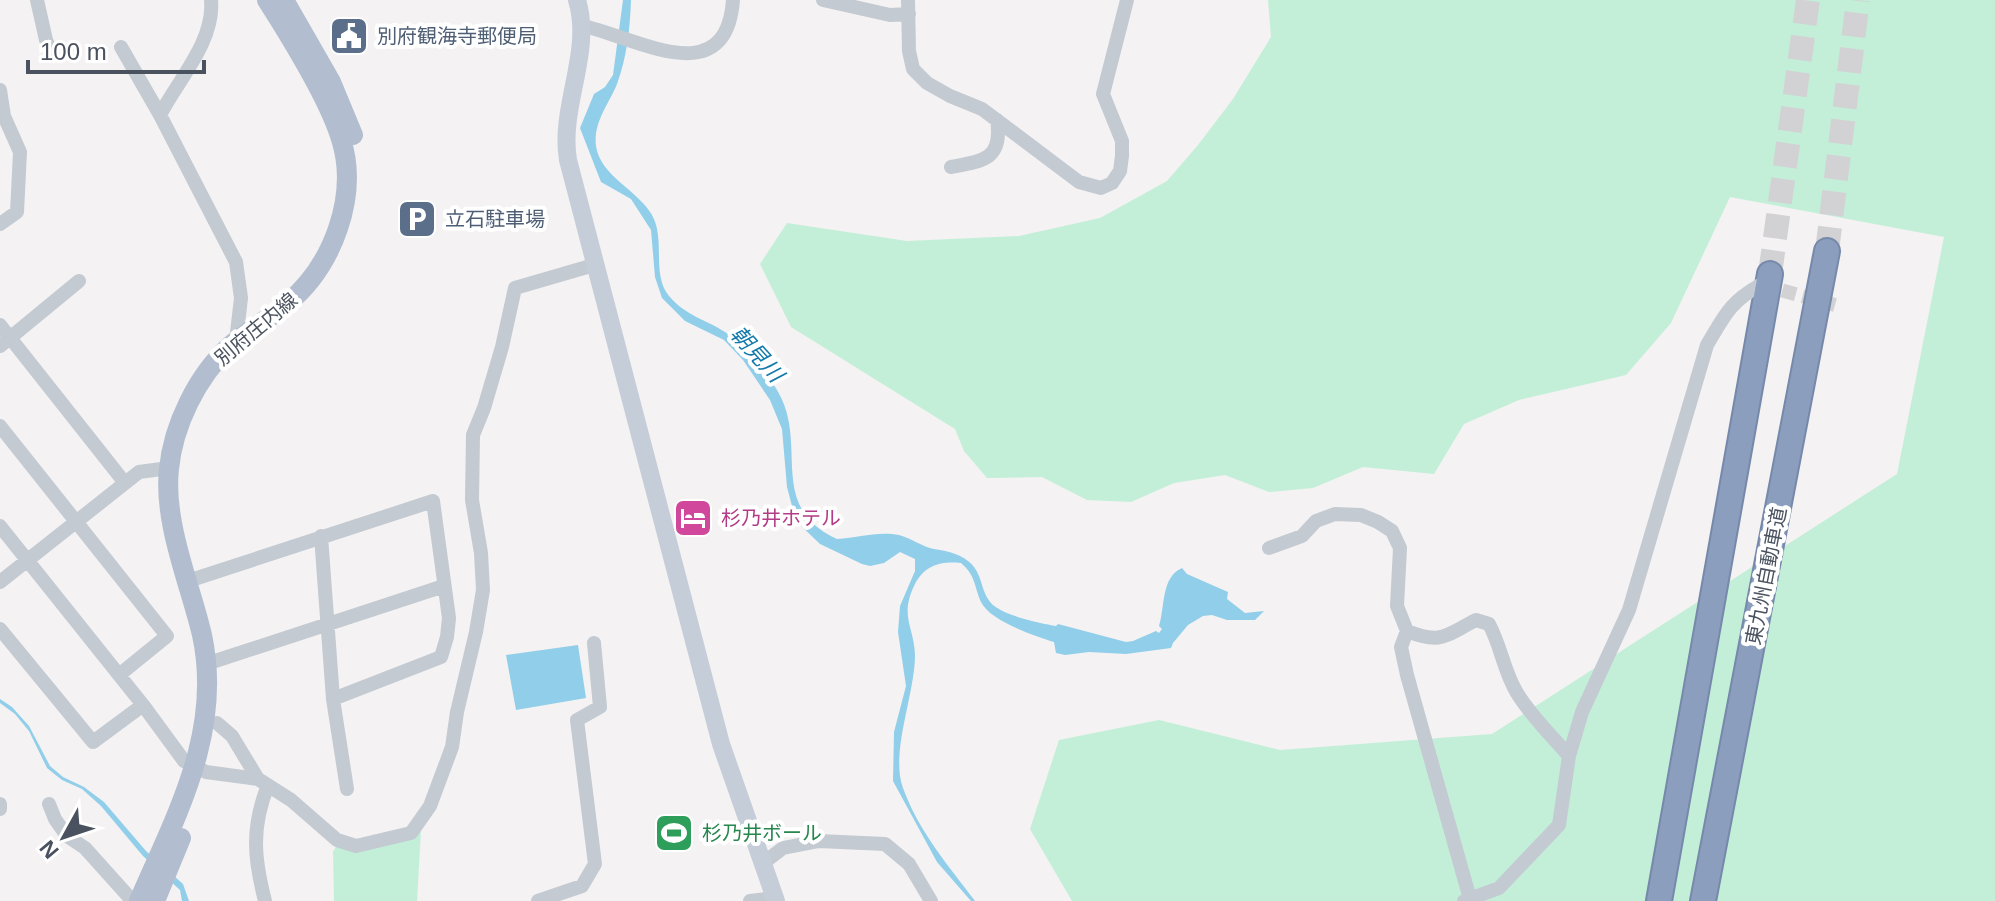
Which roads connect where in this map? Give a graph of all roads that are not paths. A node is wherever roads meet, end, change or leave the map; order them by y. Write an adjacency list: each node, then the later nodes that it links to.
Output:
1 (37, 0): 12 (street)
2 (211, 0): 14 (street)
3 (267, 0): 23 (main road, 別府庄内線)
4 (284, 0): 33 (main road, 別府庄内線)
5 (577, 0): 10 (street)
6 (733, 0): 10 (street)
7 (823, 0): 9 (street)
8 (1127, 0): 15 (street)
9 (909, 7): 15 (street)
10 (586, 27): 19 (street)
11 (121, 47): 14 (street)
12 (52, 54)
13 (0, 90): 17 (street)
14 (160, 115): 23 (street)
15 (997, 120): 16 (street)
16 (951, 167)
17 (0, 224)
18 (1827, 251): 60 (highway, 東九州自動車道)
19 (594, 265): 47 (street); 50 (street)
20 (1765, 280): 45 (street); 59 (highway)
21 (79, 281): 24 (street)
22 (0, 325): 24 (street)
23 (236, 341): 26 (main road, 別府庄内線)
24 (5, 342): 27 (street)
25 (0, 426): 28 (street)
26 (169, 468): 27 (street); 33 (main road, 別府庄内線)
27 (125, 483): 28 (street)
28 (76, 522): 32 (street); 41 (street)
29 (0, 526): 32 (street)
30 (321, 536): 33 (street); 35 (street); 36 (street)
31 (1269, 548): 38 (street)
32 (28, 561): 34 (street); 41 (street)
33 (193, 580): 40 (main road, 別府庄内線)
34 (0, 582)
35 (444, 586): 36 (street); 42 (street)
36 (328, 626): 40 (street); 42 (street)
37 (0, 629): 43 (street)
38 (1407, 631): 45 (street); 52 (street)
39 (594, 643): 56 (street)
40 (212, 663): 44 (main road, 別府庄内線); 46 (main road, 別府庄内線)
41 (119, 675): 43 (street)
42 (333, 699): 48 (street)
43 (143, 705): 46 (street)
44 (217, 723): 46 (main road, 別府庄内線); 47 (street)
45 (1569, 756): 52 (street)
46 (201, 770): 47 (street); 53 (main road, 別府庄内線); 54 (main road, 別府庄内線)
47 (263, 782): 55 (street)
48 (347, 789)
49 (49, 804): 53 (street)
50 (762, 864): 51 (street); 58 (street)
51 (775, 900): 57 (street)
52 (1467, 900)
53 (139, 901)
54 (155, 901)
55 (265, 901)
56 (538, 901)
57 (750, 901)
58 (931, 901)
59 (1659, 901)
60 (1703, 901)

